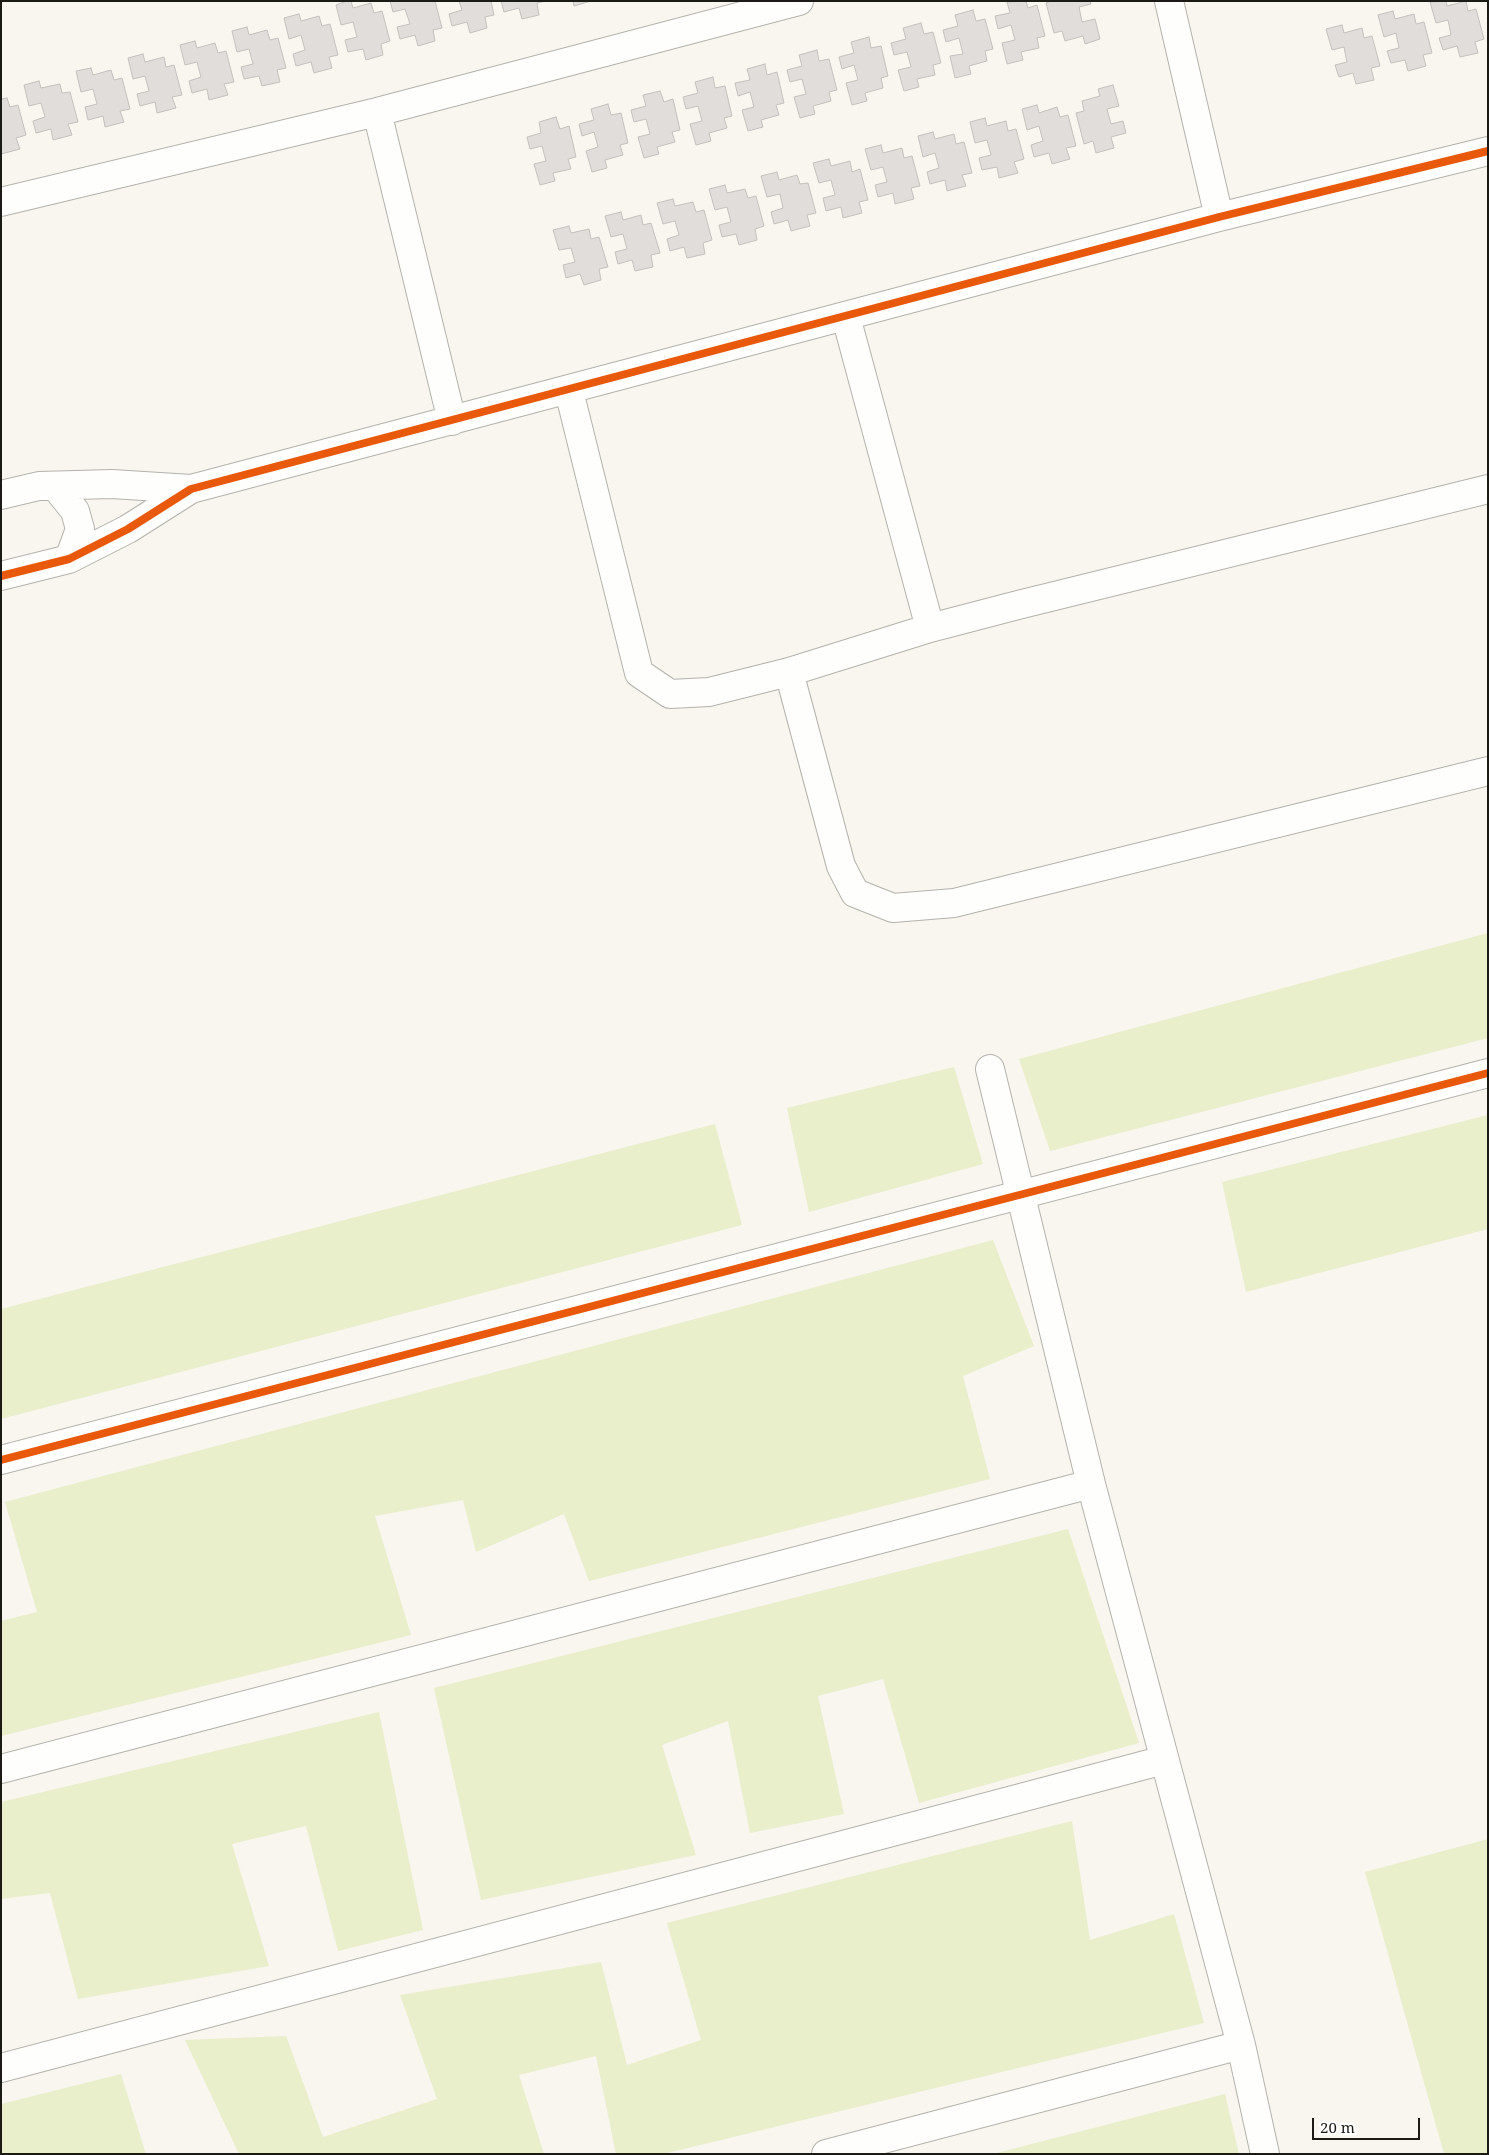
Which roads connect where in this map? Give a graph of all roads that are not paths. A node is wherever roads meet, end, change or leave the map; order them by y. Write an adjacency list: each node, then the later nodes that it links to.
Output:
1 (799, 1): 3 (street)
2 (1169, 1): 6 (street)
3 (378, 112): 5 (street); 9 (street)
4 (1488, 151): 6 (street)
5 (1, 202)
6 (1219, 217): 7 (street)
7 (846, 317): 8 (street); 16 (street)
8 (569, 391): 9 (street); 17 (street)
9 (452, 422): 11 (street)
10 (54, 486): 11 (street); 13 (street); 14 (street)
11 (191, 489): 14 (street)
12 (1488, 490): 16 (street)
13 (1, 495)
14 (69, 559): 15 (street)
15 (1, 576)
16 (930, 628): 17 (street)
17 (789, 672): 18 (street)
18 (1488, 770)
19 (990, 1069): 21 (street)
20 (1488, 1073): 21 (street)
21 (1021, 1196): 22 (street); 23 (street)
22 (1, 1460)
23 (1091, 1484): 24 (street); 25 (street)
24 (1164, 1760): 26 (street); 27 (street)
25 (1, 1770)
26 (1241, 2045): 28 (street); 29 (street)
27 (1, 2068)
28 (826, 2154)
29 (1265, 2154)

